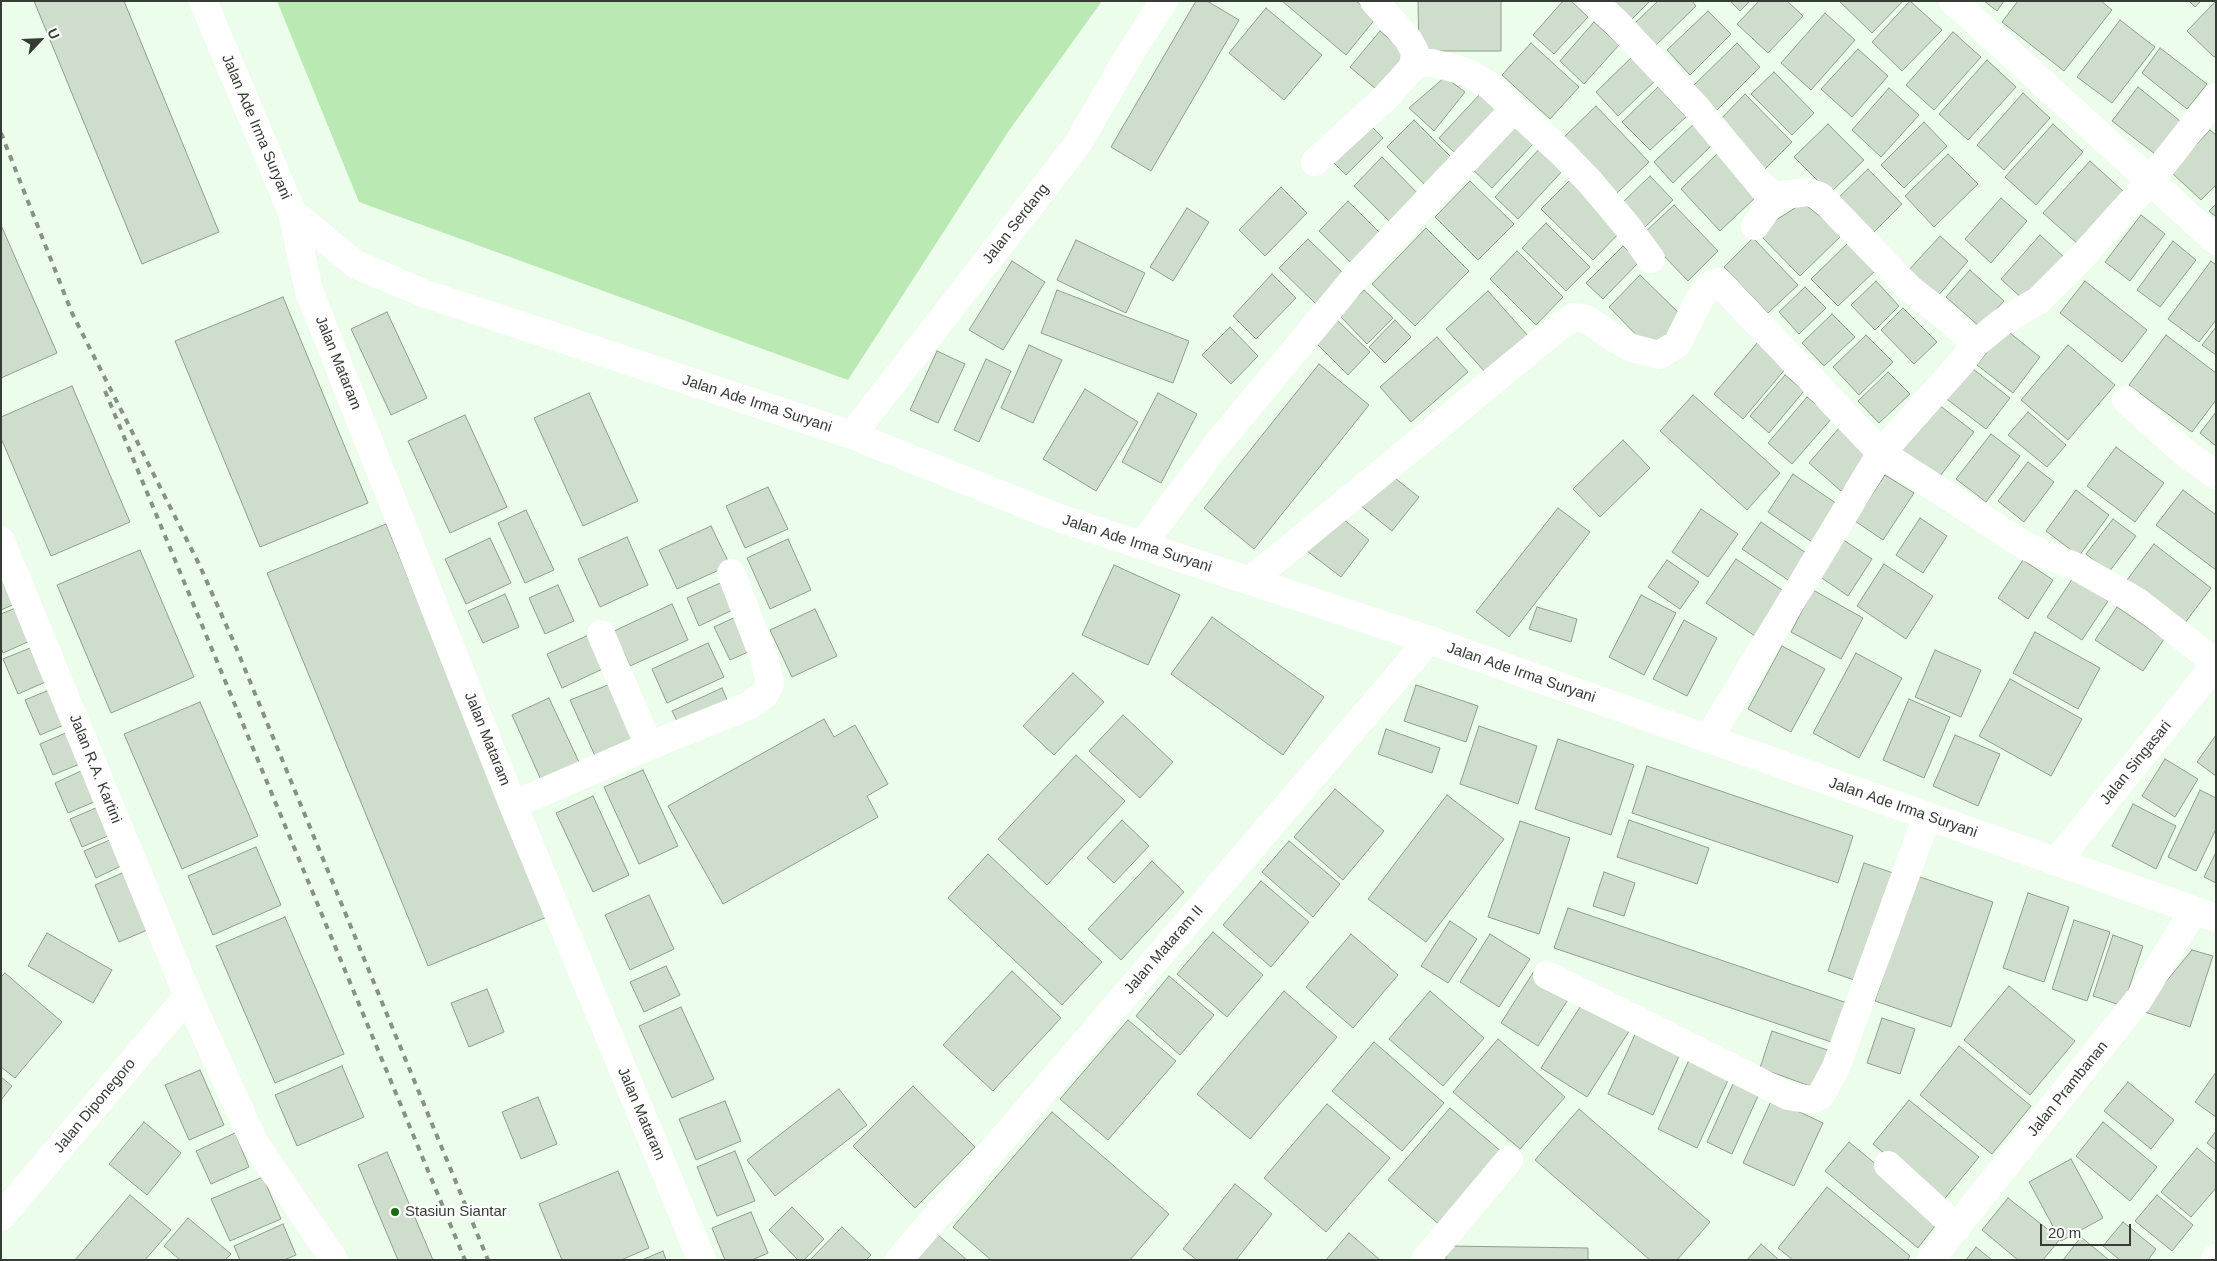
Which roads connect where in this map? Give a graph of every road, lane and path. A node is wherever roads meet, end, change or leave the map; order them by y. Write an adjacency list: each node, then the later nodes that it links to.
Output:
1 (203, 1): 12 (street, Jalan Ade Irma Suryani)
2 (1164, 1): 18 (street, Jalan Serdang)
3 (1374, 1): 6 (street)
4 (1592, 1): 11 (street)
5 (1953, 1): 10 (street)
6 (1414, 62): 8 (street); 9 (street)
7 (2216, 97): 10 (street)
8 (1514, 109): 15 (street); 22 (street)
9 (1315, 162)
10 (2150, 182): 14 (street); 16 (street)
11 (1776, 196): 13 (street); 16 (street)
12 (292, 212): 18 (street, Jalan Ade Irma Suryani); 30 (street, Jalan Mataram)
13 (1755, 226)
14 (2216, 242)
15 (1651, 260)
16 (1975, 344): 19 (street)
17 (2126, 400): 20 (street)
18 (852, 435): 22 (street, Jalan Ade Irma Suryani)
19 (1881, 454): 24 (street); 27 (street); 28 (street)
20 (2216, 475)
21 (1, 541): 35 (street, Jalan R.A. Kartini)
22 (1142, 545): 24 (street, Jalan Ade Irma Suryani)
23 (731, 572): 29 (street)
24 (1250, 581): 26 (street, Jalan Ade Irma Suryani)
25 (602, 634): 29 (street)
26 (1428, 640): 28 (street, Jalan Ade Irma Suryani); 42 (street, Jalan Mataram II)
27 (2216, 663): 32 (street, Jalan Singasari)
28 (1708, 739): 31 (street, Jalan Ade Irma Suryani)
29 (649, 746): 30 (street)
30 (513, 805): 41 (street, Jalan Mataram)
31 (1928, 816): 32 (street, Jalan Ade Irma Suryani); 34 (street)
32 (2056, 862): 33 (street, Jalan Ade Irma Suryani)
33 (2205, 914): 39 (street, Jalan Prambanan)
34 (1547, 975)
35 (188, 996): 38 (street, Jalan Diponegoro); 40 (street, Jalan R.A. Kartini)
36 (1509, 1160): 43 (street)
37 (1888, 1165): 39 (street)
38 (1, 1216)
39 (1957, 1228): 44 (street, Jalan Prambanan)
40 (334, 1260)
41 (702, 1260)
42 (899, 1260)
43 (1426, 1260)
44 (1930, 1260)

